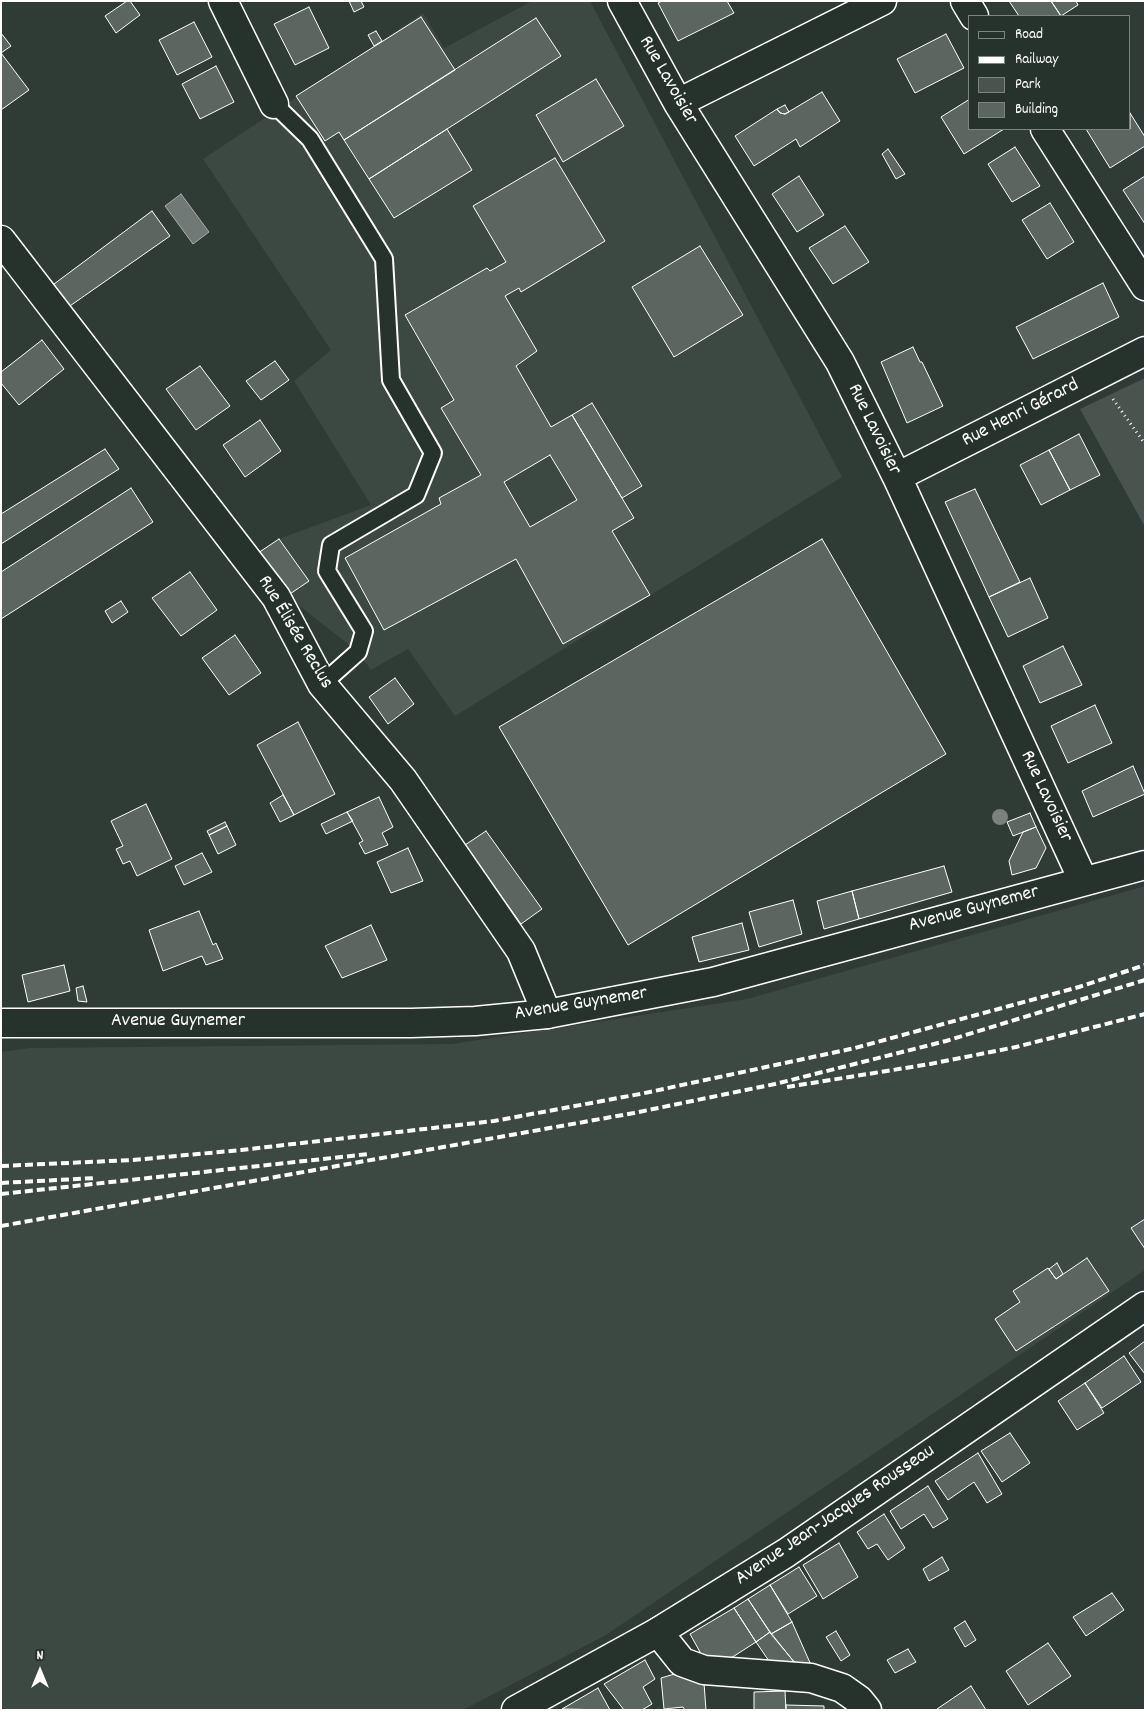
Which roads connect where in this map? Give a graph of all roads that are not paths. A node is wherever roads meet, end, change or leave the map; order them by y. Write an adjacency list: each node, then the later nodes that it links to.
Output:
1 (223, 1): 7 (street)
2 (622, 1): 6 (street, Rue Lavoisier)
3 (882, 1): 6 (street)
4 (965, 1): 5 (street)
5 (973, 15)
6 (678, 103): 12 (street, Rue Lavoisier)
7 (274, 104): 13 (lane)
8 (1046, 130): 10 (street)
9 (1, 240): 13 (street, Rue Élisée Reclus)
10 (1145, 286)
11 (1145, 351): 12 (street, Rue Henri Gérard)
12 (897, 477): 15 (street, Rue Lavoisier)
13 (322, 684): 16 (street, Rue Élisée Reclus)
14 (1145, 865): 15 (street, Avenue Guynemer)
15 (1083, 880): 16 (street, Avenue Guynemer)
16 (547, 1014): 17 (street, Avenue Guynemer)
17 (1, 1023)
18 (1145, 1306): 19 (street, Avenue Jean-Jacques Rousseau)
19 (658, 1632): 20 (street, Avenue Jean-Jacques Rousseau); 21 (street)
20 (516, 1710)
21 (867, 1710)

